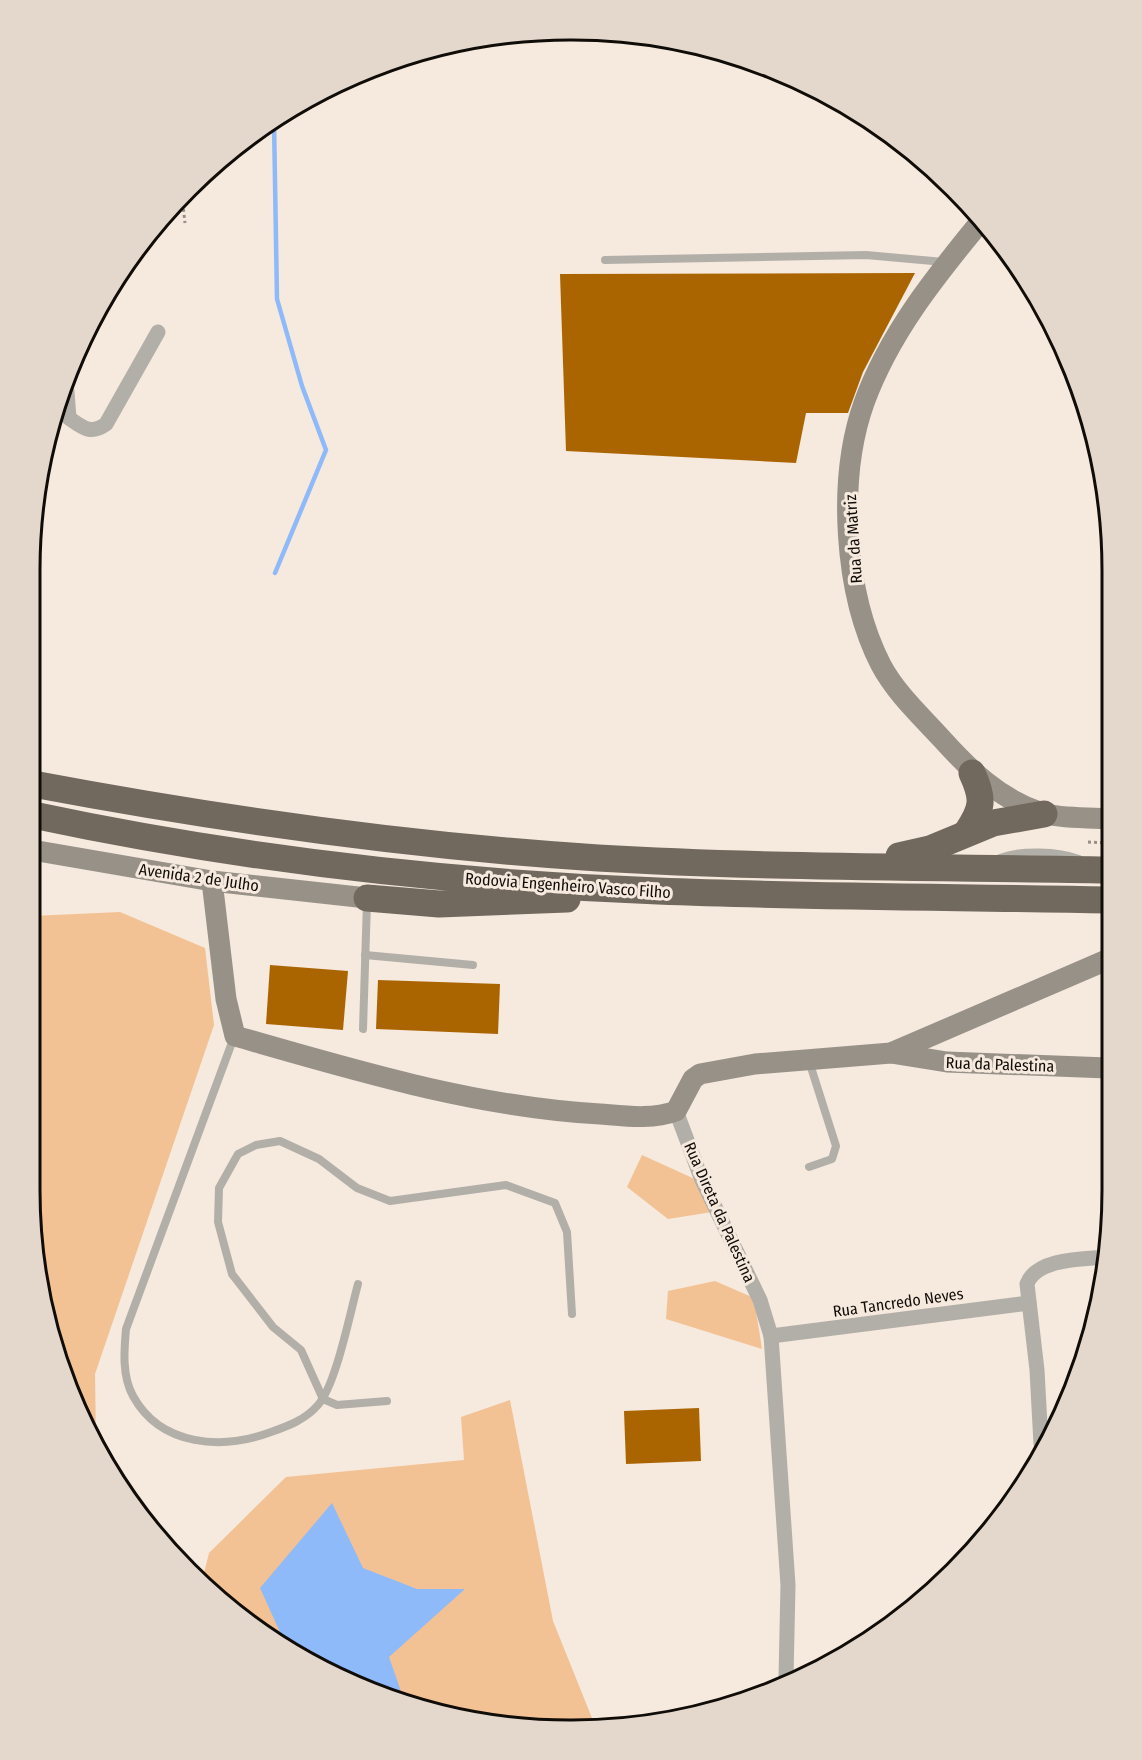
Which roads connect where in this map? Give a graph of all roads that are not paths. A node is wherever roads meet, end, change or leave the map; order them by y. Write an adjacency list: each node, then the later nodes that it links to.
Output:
1 (976, 228): 3 (main road, Rua da Matriz)
2 (605, 260): 3 (lane)
3 (948, 262): 6 (main road, Rua da Matriz)
4 (158, 332): 5 (street)
5 (63, 421)
6 (972, 773): 8 (main road, Rua da Matriz); 11 (highway)
7 (40, 785): 13 (highway, Rodovia Engenheiro Vasco Filho)
8 (1044, 814): 10 (main road); 11 (highway)
9 (40, 817): 16 (highway, Rodovia Engenheiro Vasco Filho)
10 (1102, 818)
11 (967, 832): 13 (highway)
12 (40, 851): 15 (main road, Avenida 2 de Julho)
13 (743, 863): 14 (highway, Rodovia Engenheiro Vasco Filho)
14 (1102, 869)
15 (212, 882): 17 (main road, Avenida 2 de Julho); 23 (main road)
16 (658, 891): 17 (highway); 18 (highway, Rodovia Engenheiro Vasco Filho)
17 (367, 898): 19 (lane)
18 (1102, 900)
19 (365, 955): 21 (lane); 22 (lane)
20 (1102, 961): 24 (main road)
21 (473, 964)
22 (363, 1029)
23 (235, 1036): 27 (main road); 34 (lane)
24 (891, 1053): 25 (main road); 26 (main road, Rua da Palestina)
25 (809, 1060): 27 (main road); 28 (lane)
26 (1102, 1068)
27 (676, 1111): 33 (street, Rua Direta da Palestina)
28 (808, 1167)
29 (1097, 1258): 31 (street)
30 (358, 1284): 34 (lane)
31 (1029, 1303): 33 (street, Rua Tancredo Neves); 36 (street)
32 (572, 1314): 34 (lane)
33 (771, 1336): 37 (street, Rua Direta da Palestina)
34 (323, 1399): 35 (lane)
35 (387, 1401)
36 (1041, 1435)
37 (786, 1674)

